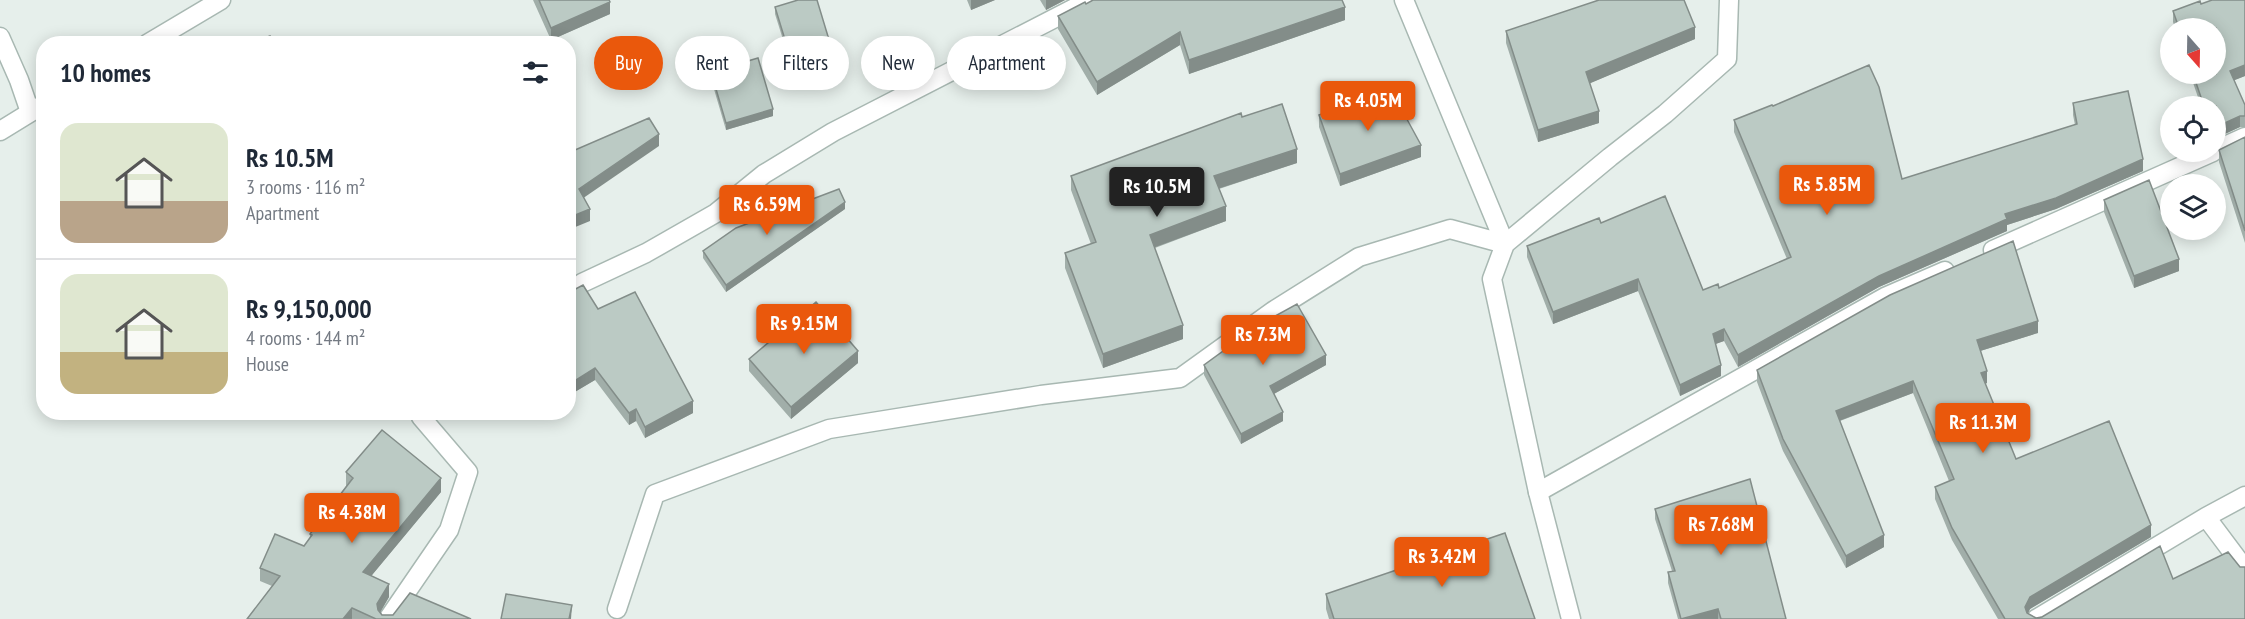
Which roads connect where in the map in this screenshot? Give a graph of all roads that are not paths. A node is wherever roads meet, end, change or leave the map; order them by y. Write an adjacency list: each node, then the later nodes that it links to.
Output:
1 (221, 0): 5 (street)
2 (1090, 0): 16 (street)
3 (1404, 0): 13 (street)
4 (1730, 0): 13 (street)
5 (160, 36)
6 (0, 37): 7 (street)
7 (36, 106)
8 (36, 109): 9 (street)
9 (0, 131)
10 (2245, 137): 11 (street)
11 (2226, 146)
12 (2189, 162): 14 (street)
13 (1505, 244): 18 (street); 22 (street)
14 (1978, 256)
15 (1957, 266): 18 (street)
16 (576, 287)
17 (424, 420): 23 (street)
18 (1538, 492): 24 (street)
19 (2245, 496): 20 (street)
20 (2206, 517): 21 (street); 25 (street)
21 (2245, 569)
22 (617, 609)
23 (388, 619)
24 (1571, 619)
25 (2036, 619)

